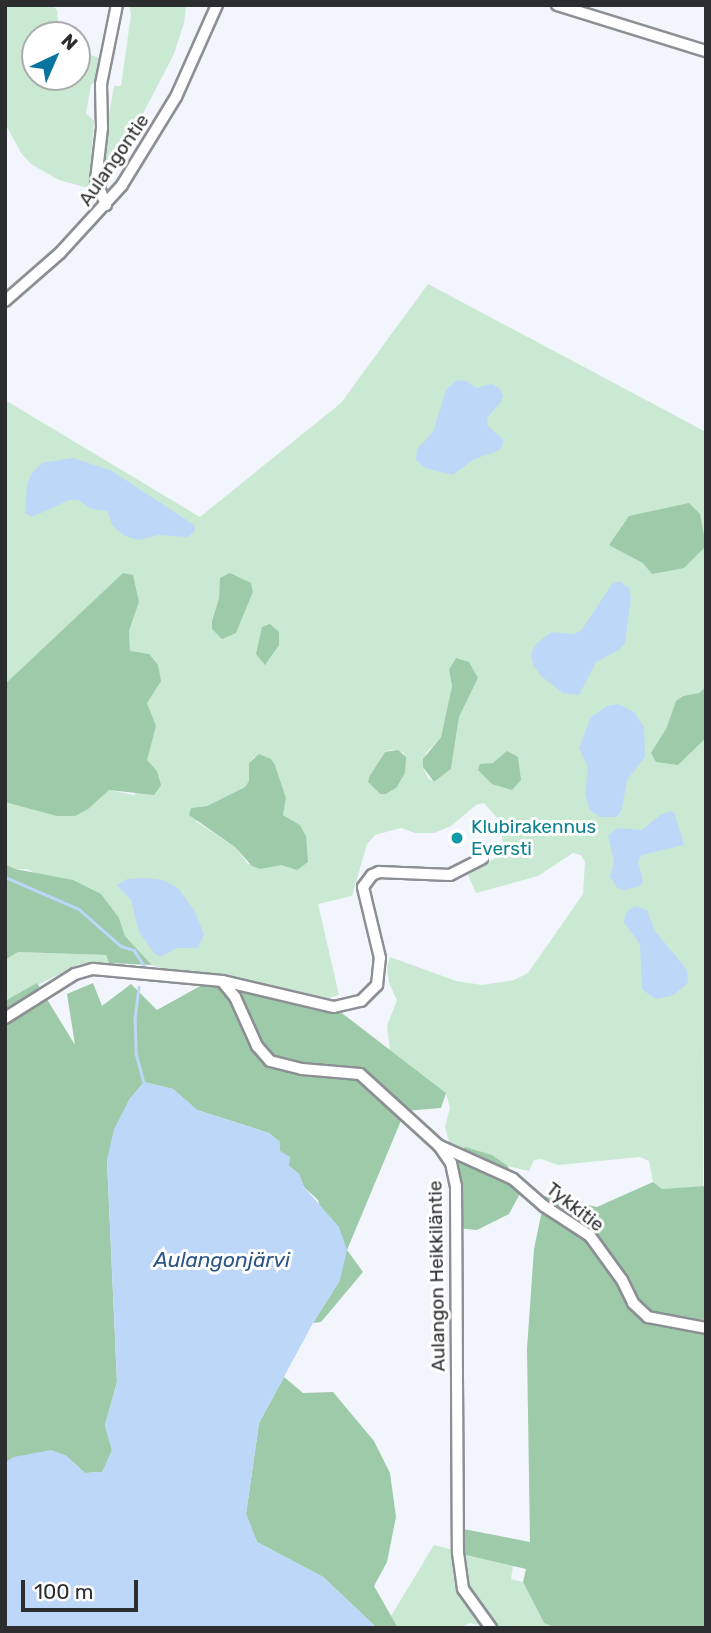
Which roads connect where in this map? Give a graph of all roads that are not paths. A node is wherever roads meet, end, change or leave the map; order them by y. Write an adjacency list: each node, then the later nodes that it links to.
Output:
1 (117, 5): 5 (street)
2 (557, 5): 4 (street)
3 (217, 7): 5 (street, Aulangontie)
4 (706, 51)
5 (106, 205): 6 (street, Aulangontie)
6 (5, 301)
7 (482, 859): 8 (street)
8 (222, 981): 9 (street); 10 (street, Aulangon Heikkiläntie)
9 (5, 1018)
10 (439, 1146): 11 (street, Tykkitie); 12 (street, Aulangon Heikkiläntie)
11 (706, 1328)
12 (491, 1628)

